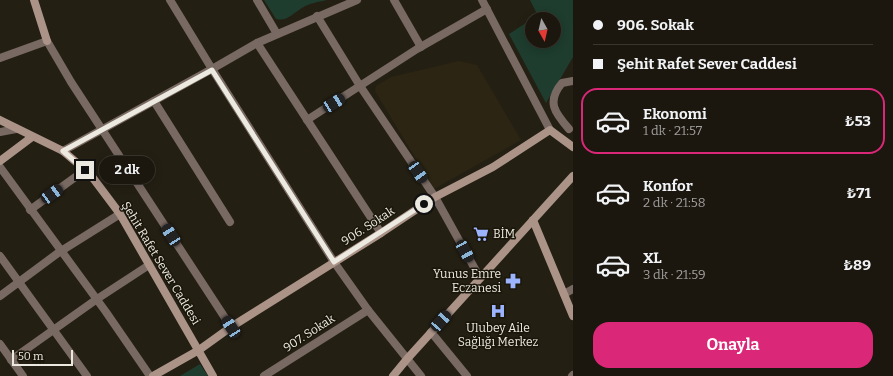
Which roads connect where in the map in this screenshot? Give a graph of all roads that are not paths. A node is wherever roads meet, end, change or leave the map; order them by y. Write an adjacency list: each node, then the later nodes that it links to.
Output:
1 (34, 0): 10 (street)
2 (170, 0): 14 (street)
3 (257, 0): 9 (street)
4 (394, 0): 12 (street)
5 (482, 0): 7 (street)
6 (351, 1): 8 (street)
7 (488, 9): 12 (street); 23 (street)
8 (317, 16): 9 (street); 16 (street)
9 (277, 34): 11 (street)
10 (47, 41): 13 (street); 22 (street)
11 (257, 43): 14 (street); 19 (street)
12 (421, 47): 16 (street)
13 (0, 58)
14 (212, 70): 17 (street); 40 (street)
15 (573, 82): 21 (street)
16 (360, 86): 19 (street); 32 (street)
17 (154, 101): 22 (street); 36 (street)
18 (0, 120): 20 (street, Şehit Rafet Sever Caddesi)
19 (307, 120): 37 (street)
20 (16, 128): 24 (street); 25 (street, Şehit Rafet Sever Caddesi)
21 (569, 129)
22 (102, 130): 27 (street); 50 (street)
23 (550, 130): 26 (street); 32 (street, 906. Sokak)
24 (0, 132)
25 (32, 137): 27 (street, Şehit Rafet Sever Caddesi); 28 (street)
26 (573, 147)
27 (63, 151): 30 (street, Şehit Rafet Sever Caddesi)
28 (0, 161)
29 (0, 167): 33 (street)
30 (85, 170): 33 (street); 34 (street, Şehit Rafet Sever Caddesi)
31 (573, 176): 35 (street)
32 (435, 197): 37 (street, 906. Sokak); 42 (street)
33 (30, 210): 38 (street)
34 (120, 214): 38 (street); 41 (street, Şehit Rafet Sever Caddesi)
35 (534, 220): 42 (street); 45 (street)
36 (230, 222)
37 (381, 233): 40 (street, 906. Sokak)
38 (61, 251): 43 (street); 47 (street)
39 (0, 256): 43 (street)
40 (334, 262): 48 (street); 50 (street, 906. Sokak)
41 (149, 265): 47 (street); 54 (street, Şehit Rafet Sever Caddesi)
42 (480, 278): 52 (street)
43 (19, 282): 46 (street); 51 (street)
44 (573, 289): 45 (street)
45 (564, 294): 49 (street)
46 (0, 296)
47 (97, 299): 51 (street); 59 (street)
48 (368, 310): 55 (street); 61 (street, 907. Sokak)
49 (573, 316)
50 (231, 327): 54 (street, 906. Sokak)
51 (53, 330): 56 (street); 58 (street)
52 (432, 332): 55 (street); 64 (street)
53 (0, 344): 56 (street)
54 (199, 350): 59 (street, 906. Sokak); 60 (street, Şehit Rafet Sever Caddesi)
55 (407, 359): 62 (street); 63 (street)
56 (11, 360): 57 (street)
57 (23, 376)
58 (87, 376)
59 (152, 376)
60 (213, 376)
61 (264, 376)
62 (393, 376)
63 (421, 376)
64 (467, 376)

